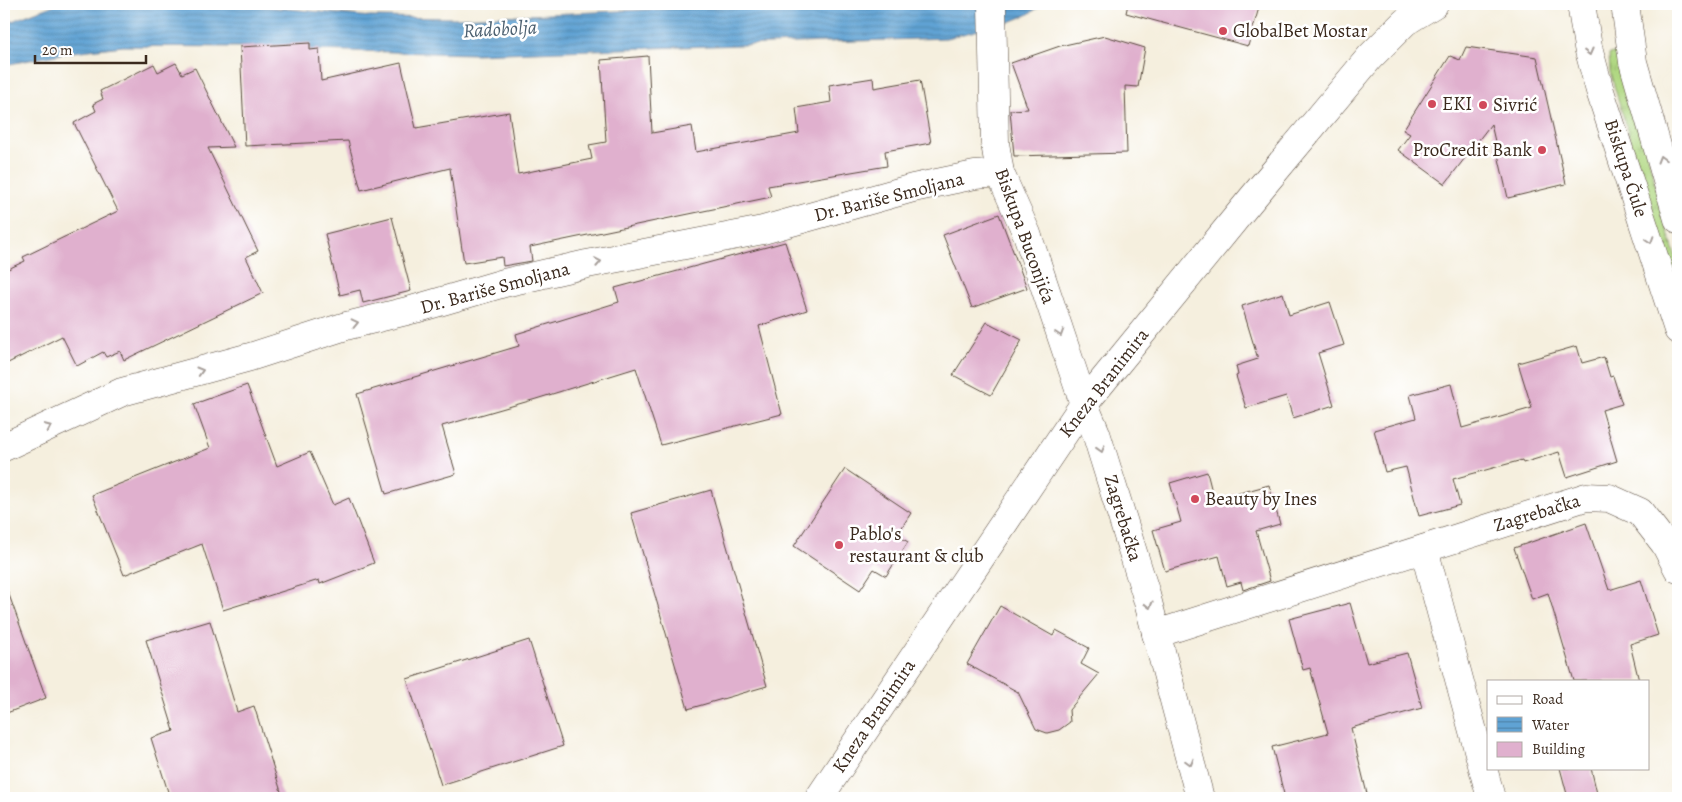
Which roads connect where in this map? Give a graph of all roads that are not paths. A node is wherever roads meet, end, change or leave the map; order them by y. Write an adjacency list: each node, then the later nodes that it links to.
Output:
1 (992, 4): 5 (street, Biskupa Buconjića)
2 (1434, 4): 8 (street, Kneza Branimira)
3 (1581, 4): 7 (street, Biskupa Čule, one-way to 7)
4 (1625, 4): 6 (street, Biskupa Čule, one-way to 4)
5 (1000, 173): 8 (street, Biskupa Buconjića, one-way to 8); 9 (street, Dr. Bariše Smoljana, one-way to 5)
6 (1678, 219)
7 (1678, 330)
8 (1084, 404): 12 (street, Zagrebačka, one-way to 12); 13 (street, Kneza Branimira)
9 (4, 447)
10 (1424, 549): 11 (street, Zagrebačka); 12 (street, Zagrebačka); 15 (street)
11 (1678, 569)
12 (1156, 634): 14 (street, Zagrebačka, one-way to 14)
13 (819, 798)
14 (1200, 798)
15 (1491, 798)

